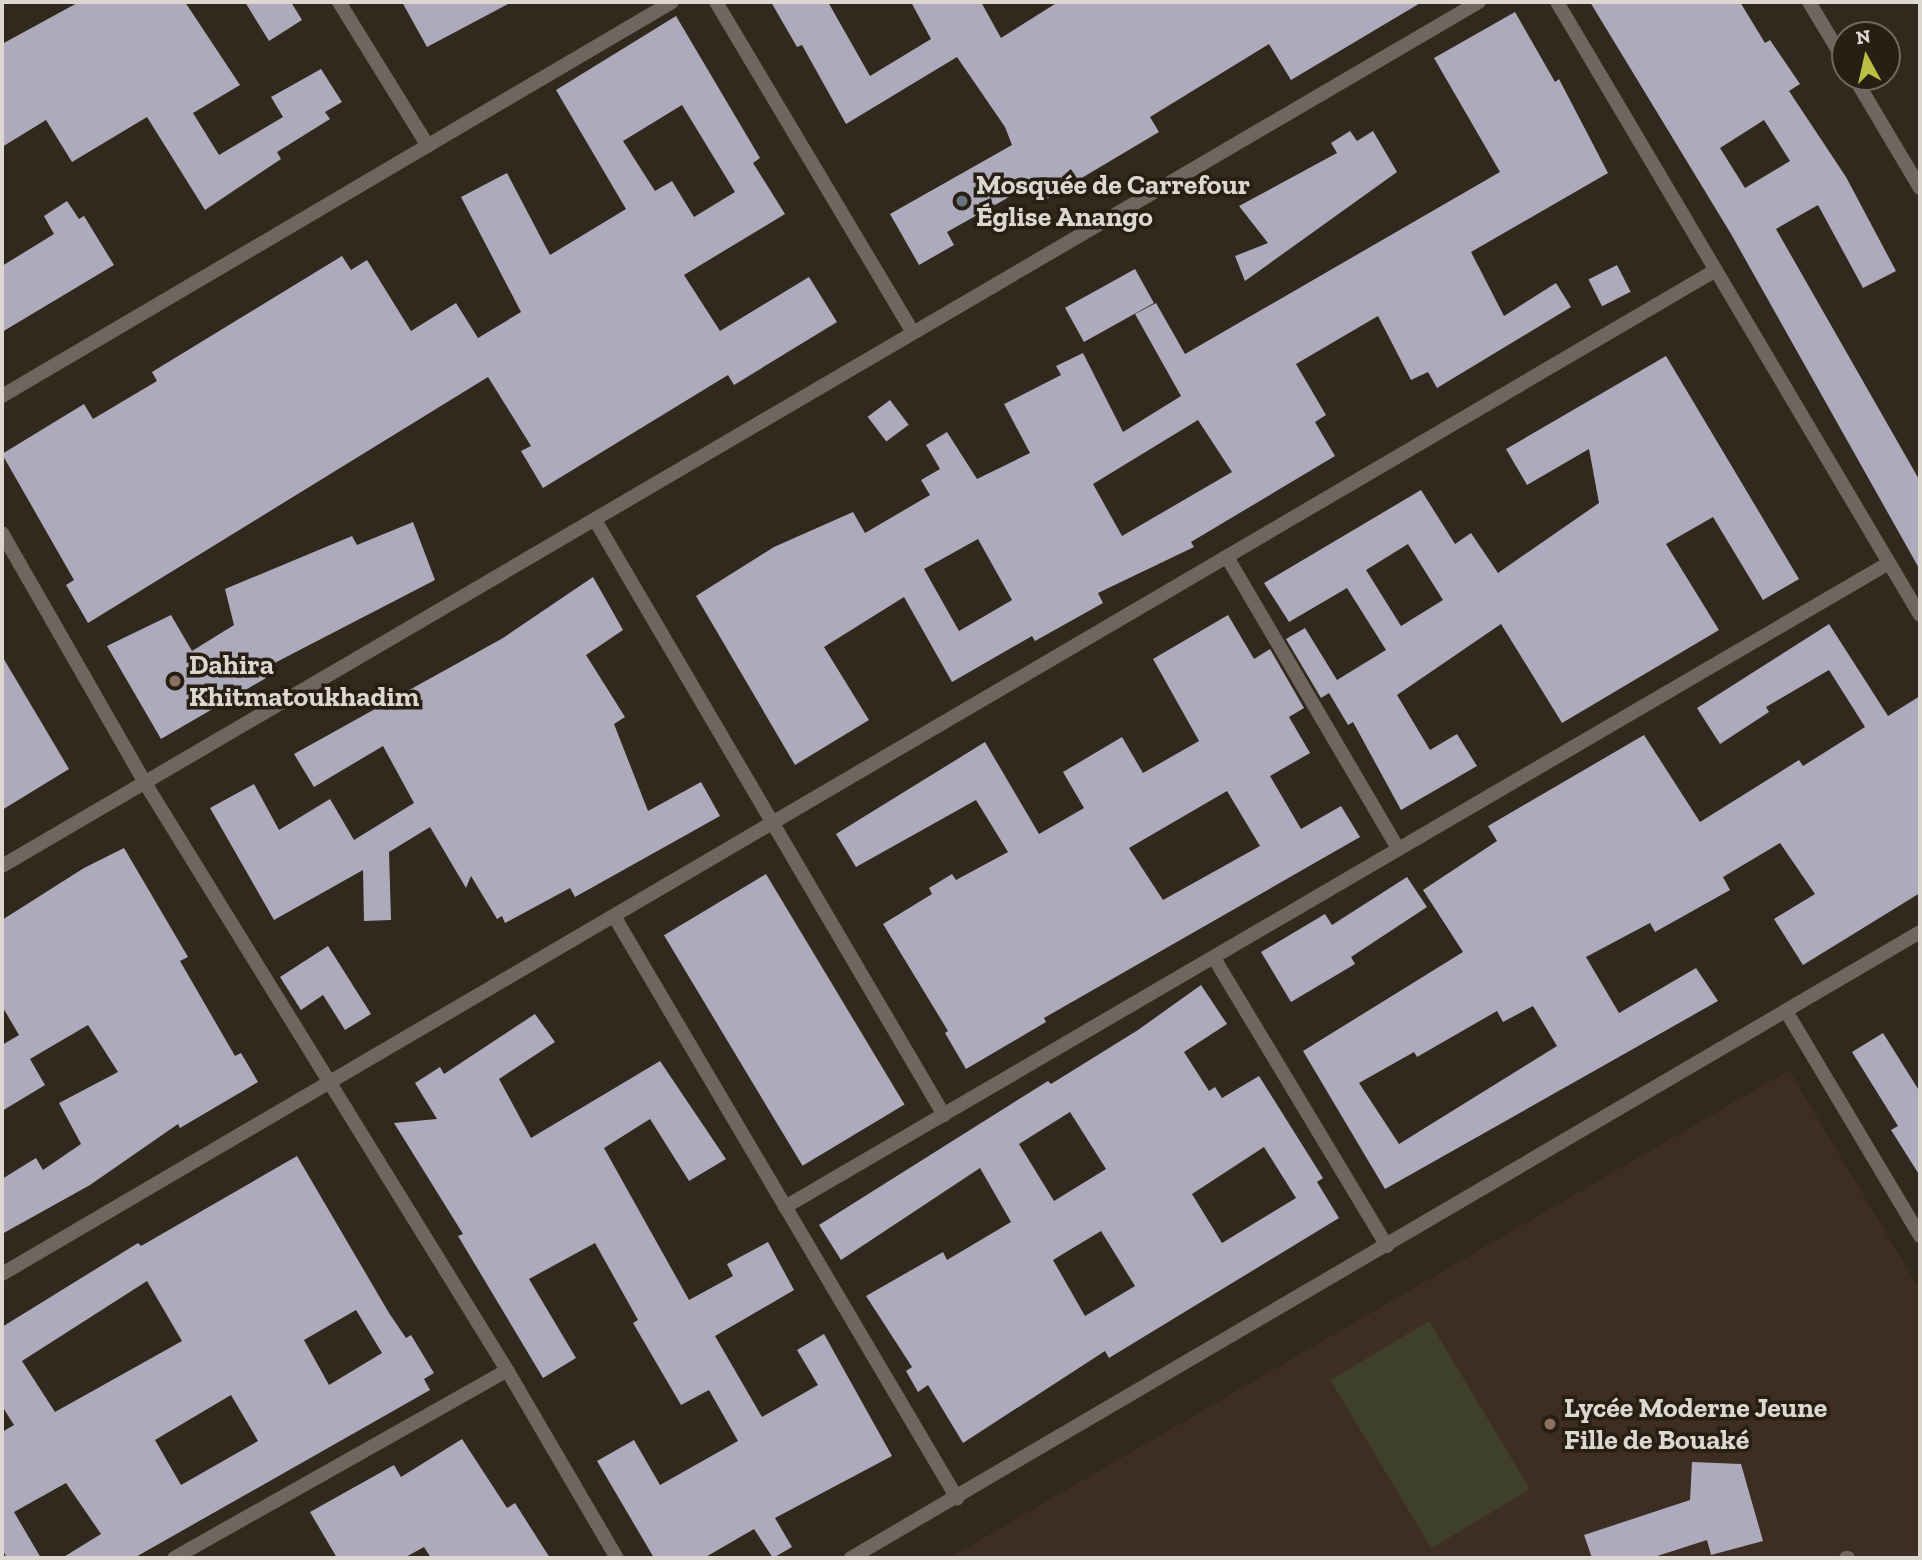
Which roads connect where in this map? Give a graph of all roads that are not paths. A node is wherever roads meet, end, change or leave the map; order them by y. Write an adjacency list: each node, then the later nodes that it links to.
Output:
1 (339, 2): 9 (street)
2 (672, 2): 9 (street)
3 (716, 2): 12 (street)
4 (1479, 2): 12 (street)
5 (1557, 2): 11 (street)
6 (1809, 2): 7 (street)
7 (1831, 39)
8 (1862, 91): 10 (street)
9 (428, 146): 13 (street)
10 (1920, 188)
11 (1716, 271): 16 (street); 17 (street)
12 (913, 332): 14 (street)
13 (2, 396)
14 (595, 520): 19 (street); 20 (street)
15 (2, 533): 19 (street)
16 (1227, 557): 20 (street); 21 (street)
17 (1889, 563): 18 (street); 21 (street)
18 (1920, 615)
19 (145, 783): 22 (street); 27 (street)
20 (771, 823): 23 (street); 28 (street)
21 (1398, 848): 25 (street)
22 (2, 866)
23 (614, 916): 27 (street); 29 (street)
24 (1920, 932): 26 (street)
25 (1214, 958): 28 (street); 31 (street)
26 (1786, 1011): 30 (street); 31 (street)
27 (330, 1082): 32 (street); 33 (street)
28 (944, 1115): 29 (street)
29 (785, 1207): 34 (street)
30 (1920, 1236)
31 (1387, 1246): 34 (street)
32 (2, 1274)
33 (508, 1370): 35 (street); 36 (street)
34 (957, 1498): 37 (street)
35 (183, 1556)
36 (617, 1558)
37 (851, 1558)

